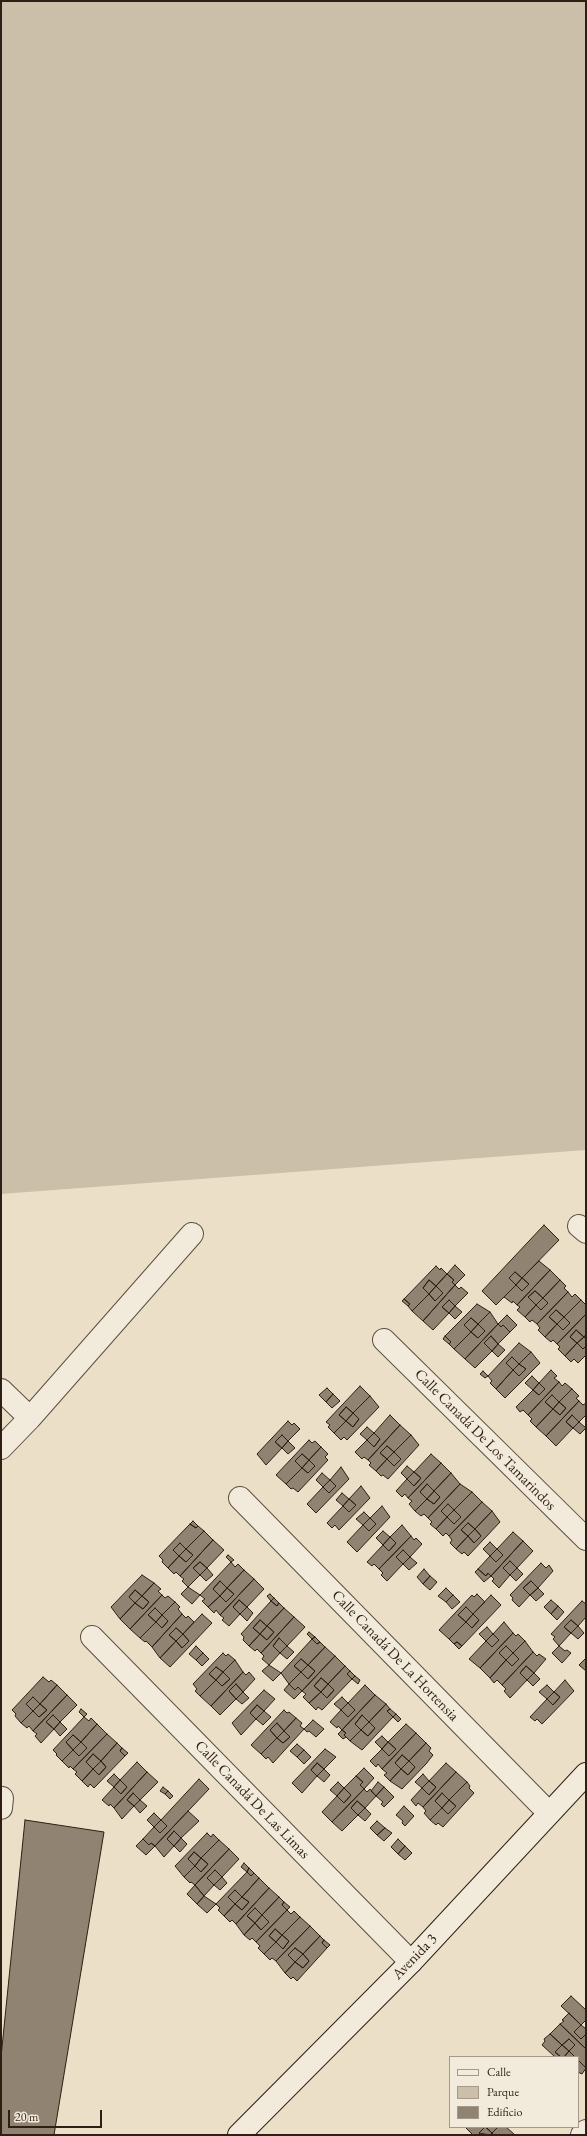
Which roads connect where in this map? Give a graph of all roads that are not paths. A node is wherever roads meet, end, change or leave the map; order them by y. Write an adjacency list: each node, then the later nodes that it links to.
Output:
1 (192, 1234): 4 (street)
2 (384, 1340): 7 (street, Calle Canadá De Los Tamarindos)
3 (1, 1390): 4 (street)
4 (30, 1418): 5 (street)
5 (1, 1448)
6 (240, 1498): 10 (street, Calle Canadá De La Hortensia)
7 (586, 1539)
8 (92, 1637): 11 (street, Calle Canadá De Las Limas)
9 (586, 1774): 10 (street, Avenida 3)
10 (549, 1813): 11 (street, Avenida 3)
11 (411, 1962): 13 (street, Avenida 3)
12 (586, 2131): 14 (street)
13 (239, 2135)
14 (582, 2135)

